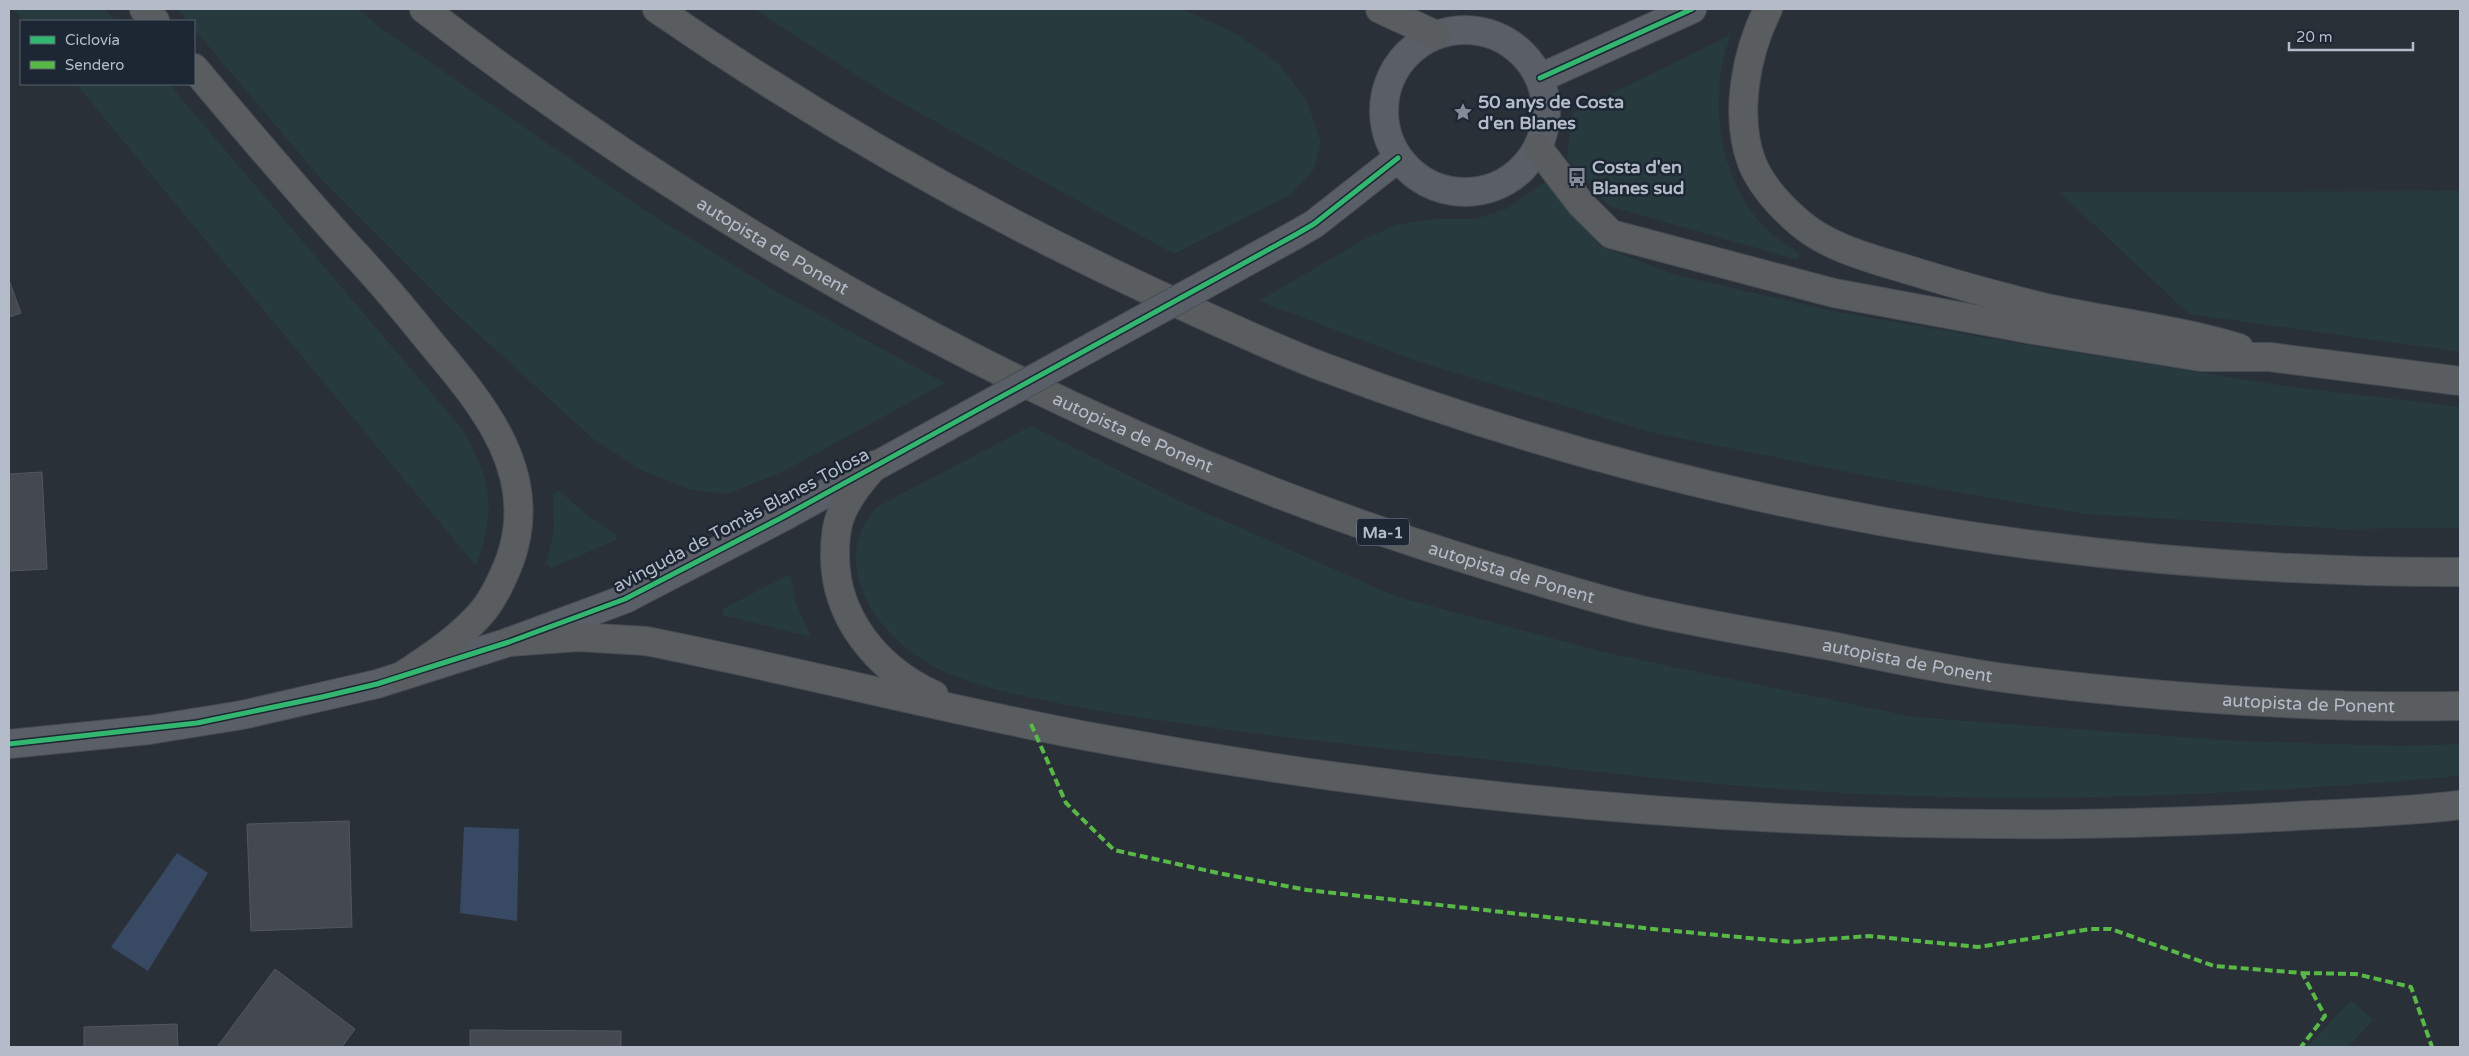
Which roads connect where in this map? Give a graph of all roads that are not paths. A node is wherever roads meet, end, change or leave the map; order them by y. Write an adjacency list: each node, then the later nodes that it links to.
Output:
1 (144, 9): 7 (highway)
2 (424, 9): 19 (highway, autopista de Ponent / Ma-1)
3 (657, 9): 16 (highway)
4 (1380, 9): 8 (highway)
5 (1692, 9): 10 (street)
6 (1768, 9): 13 (highway)
7 (154, 20)
8 (1436, 35): 10 (street); 12 (street)
9 (195, 69): 18 (highway)
10 (1540, 78): 11 (street)
11 (1538, 148): 12 (street); 13 (highway)
12 (1398, 158): 15 (street, avinguda de Tomàs Blanes Tolosa, bridge)
13 (2270, 357): 14 (highway)
14 (2460, 381)
15 (875, 465): 17 (street, avinguda de Tomàs Blanes Tolosa); 20 (highway)
16 (2460, 572)
17 (509, 642): 18 (street, avinguda de Tomàs Blanes Tolosa); 20 (highway)
18 (402, 676): 21 (street, avinguda de Tomàs Blanes Tolosa)
19 (2460, 706)
20 (970, 710): 22 (highway)
21 (9, 744)
22 (2460, 805)

